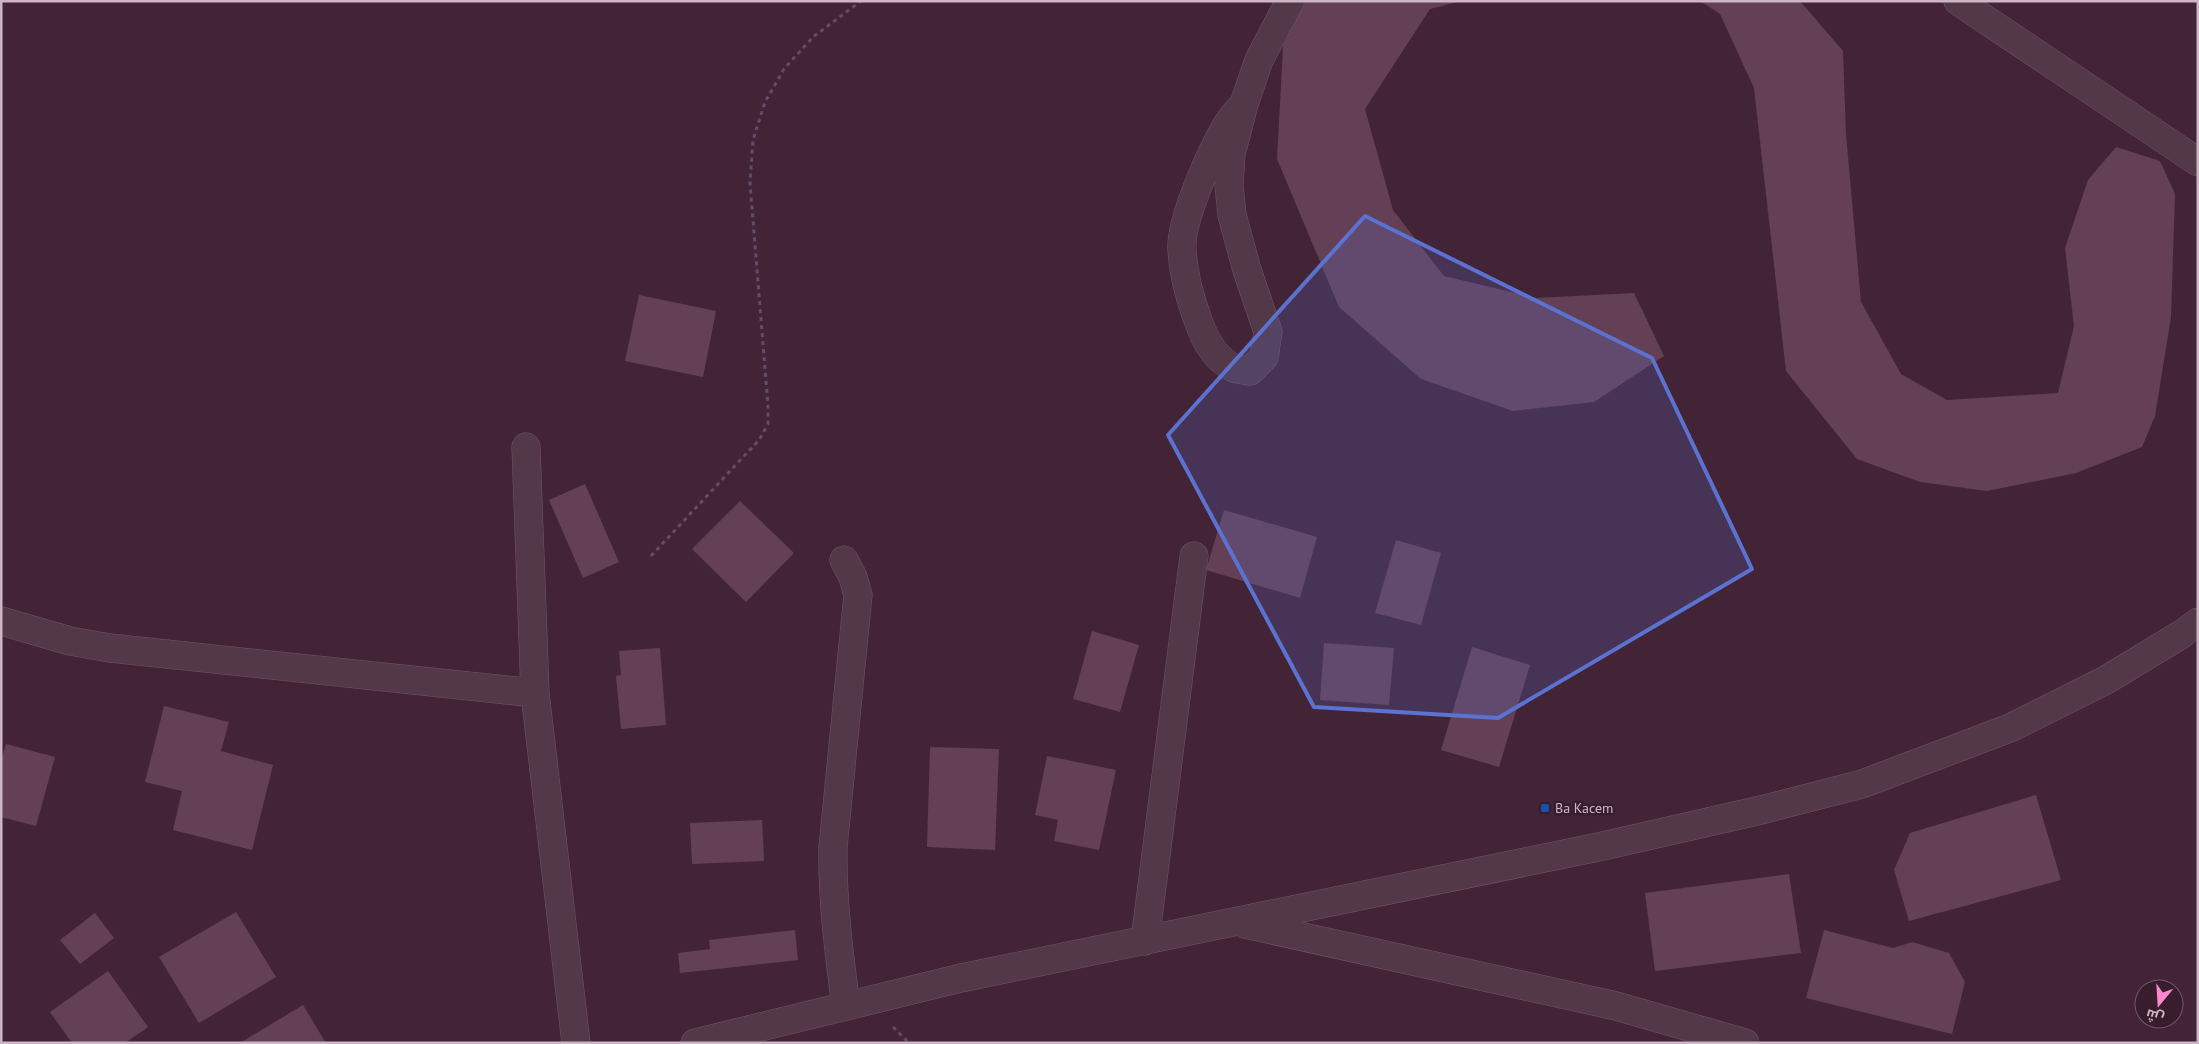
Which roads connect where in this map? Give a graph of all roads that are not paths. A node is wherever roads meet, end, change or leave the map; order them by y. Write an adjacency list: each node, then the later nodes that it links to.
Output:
1 (1290, 1): 3 (street)
2 (1958, 1): 4 (street)
3 (1244, 104): 3 (street)
4 (2198, 162)
5 (526, 447): 10 (street)
6 (1194, 556): 12 (street)
7 (844, 560): 13 (street)
8 (1, 620): 10 (street)
9 (2198, 622): 11 (street)
10 (535, 693): 14 (street)
11 (1237, 922): 12 (street); 16 (street)
12 (1145, 941): 13 (street)
13 (846, 1006): 15 (street)
14 (576, 1043)
15 (695, 1043)
16 (1745, 1043)

